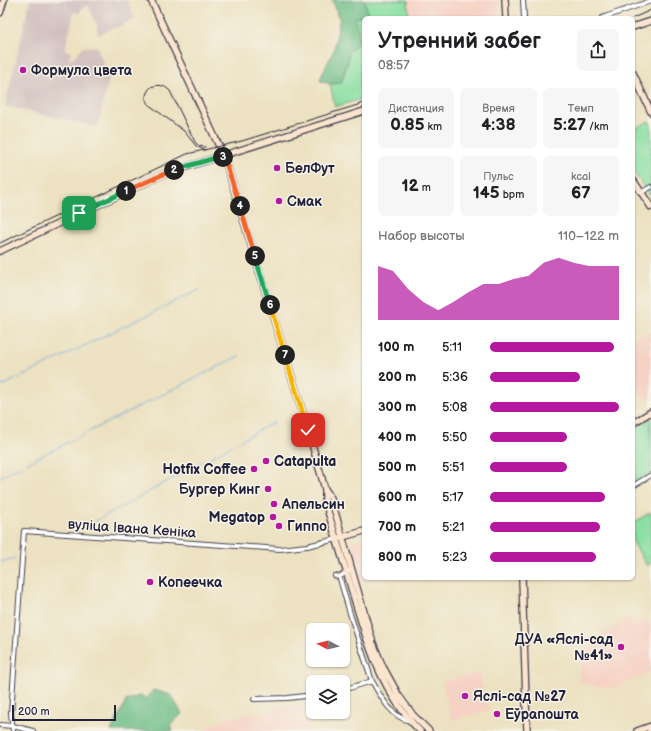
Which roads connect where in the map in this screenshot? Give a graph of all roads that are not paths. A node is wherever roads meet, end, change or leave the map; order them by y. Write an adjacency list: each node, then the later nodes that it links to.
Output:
1 (4, 0): 6 (main road)
2 (150, 0): 15 (main road)
3 (505, 0): 7 (main road)
4 (523, 0): 8 (street)
5 (651, 1): 9 (street)
6 (0, 13)
7 (506, 16)
8 (524, 16)
9 (608, 16)
10 (651, 21): 11 (main road)
11 (635, 26)
12 (635, 77): 14 (main road)
13 (362, 111): 15 (main road)
14 (651, 112)
15 (222, 156): 20 (main road); 26 (main road)
16 (635, 183): 18 (main road)
17 (651, 187): 18 (street)
18 (642, 192): 19 (main road)
19 (651, 207)
20 (0, 251)
21 (651, 412): 22 (main road)
22 (635, 422)
23 (651, 475): 24 (street)
24 (635, 485)
25 (362, 531): 26 (main road)
26 (340, 538): 27 (main road); 35 (street, вуліца Івана Кеніка)
27 (349, 570): 29 (street); 33 (main road); 40 (main road)
28 (522, 580): 41 (main road)
29 (372, 681): 30 (street); 33 (street)
30 (350, 688)
31 (306, 696): 32 (street)
32 (254, 699)
33 (410, 721): 39 (main road)
34 (0, 725): 35 (street)
35 (13, 726): 37 (street); 38 (street)
36 (651, 726): 42 (main road)
37 (13, 731)
38 (33, 731)
39 (420, 731)
40 (429, 731)
41 (527, 731)
42 (637, 731)

